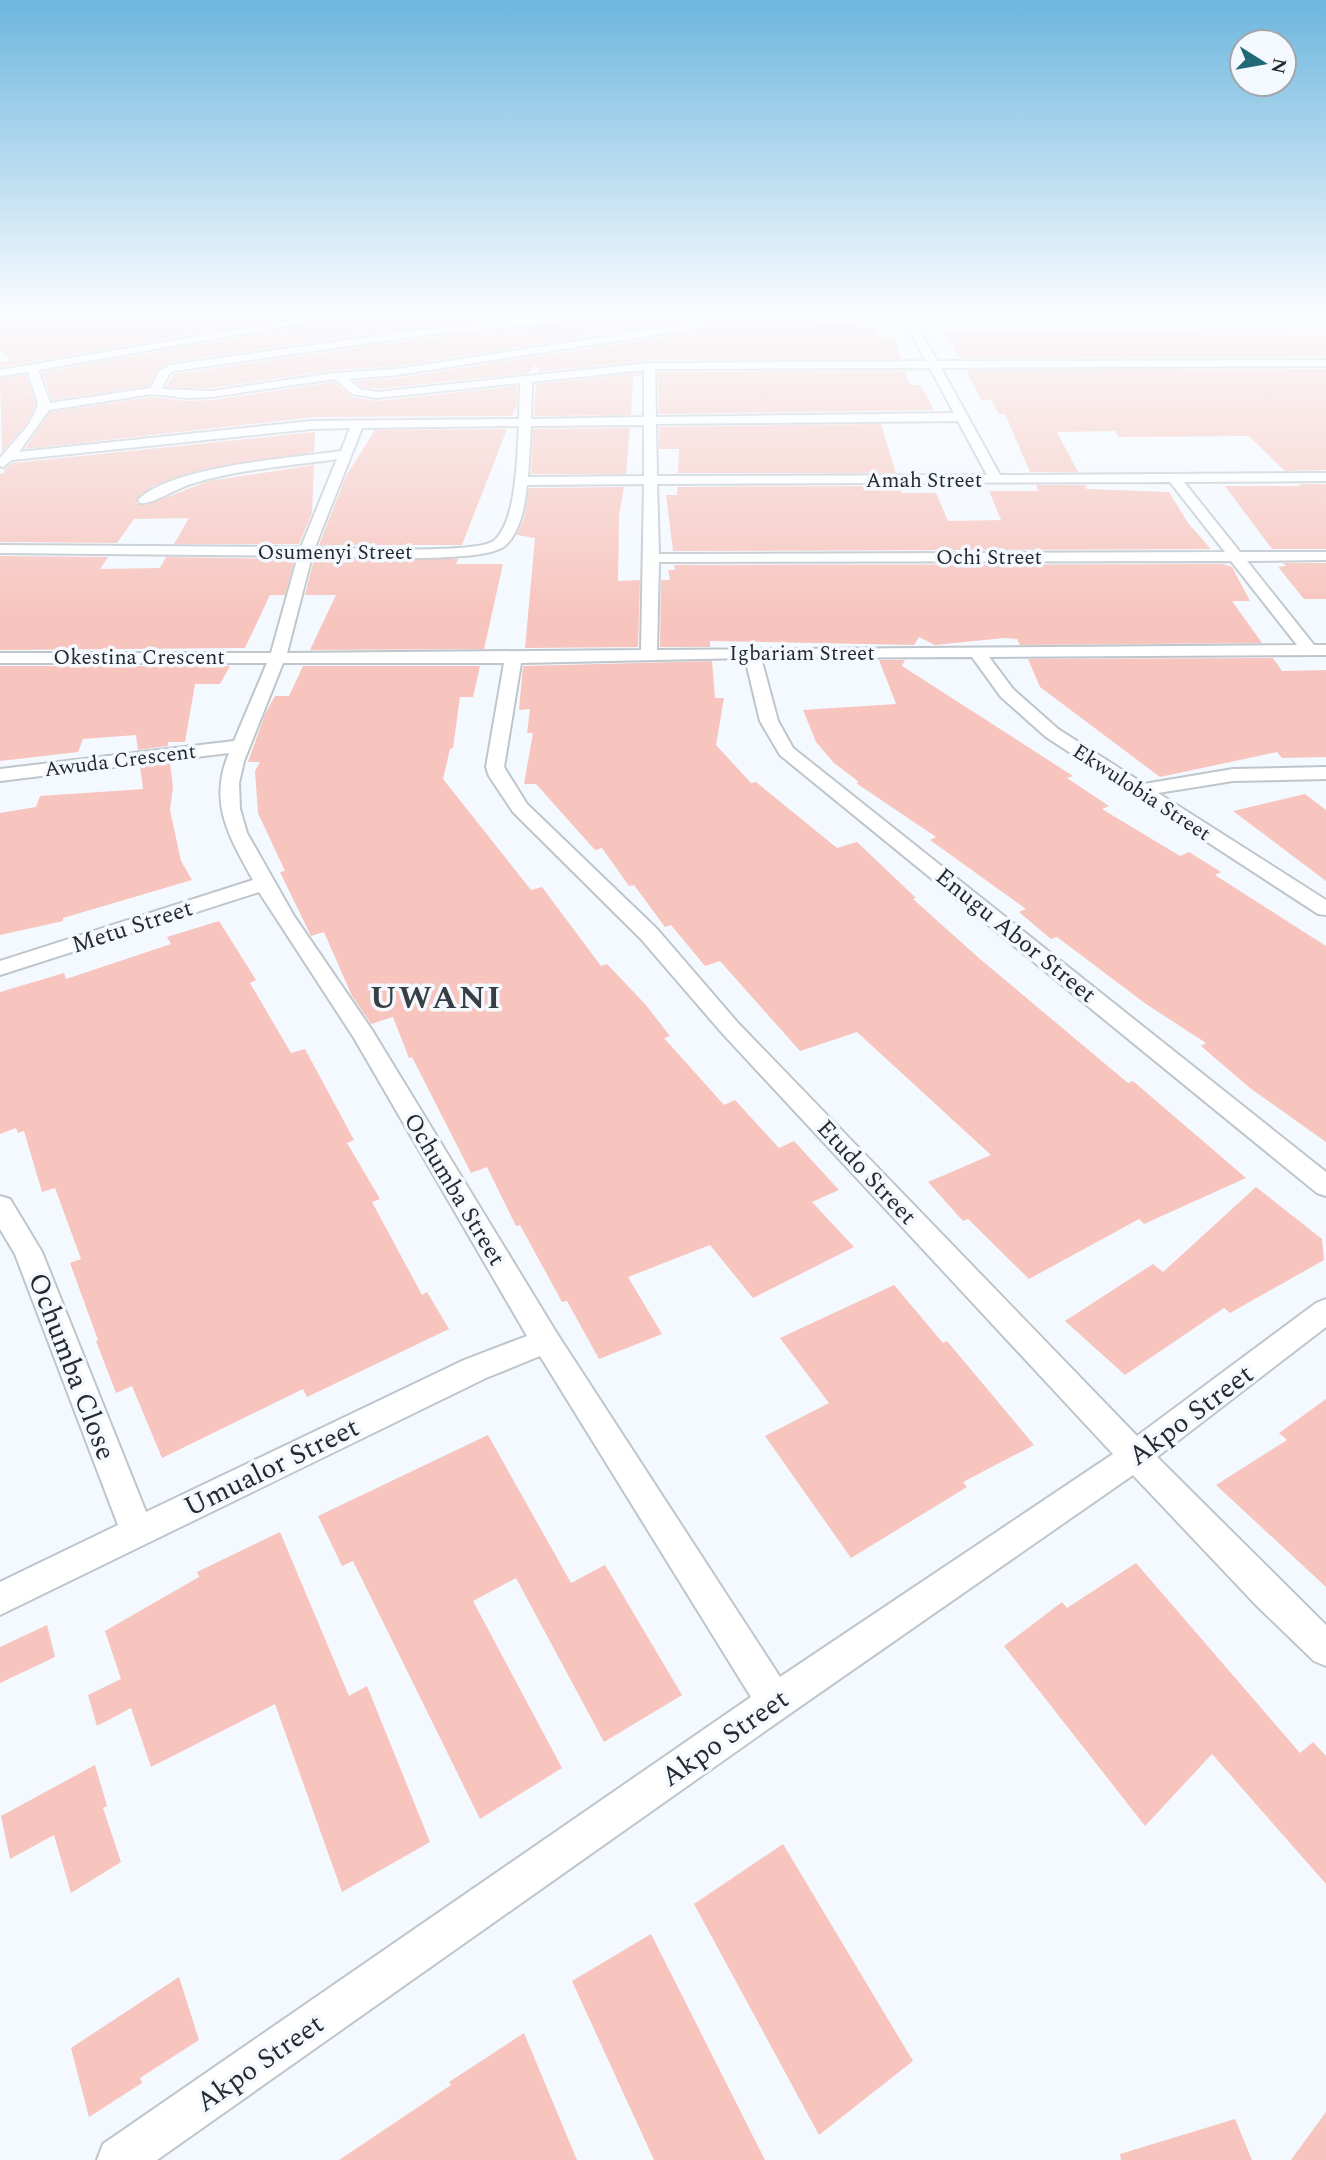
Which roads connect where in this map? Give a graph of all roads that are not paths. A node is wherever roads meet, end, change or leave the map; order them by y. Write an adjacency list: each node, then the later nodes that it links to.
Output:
1 (42, 412): 10 (street)
2 (524, 412): 7 (street, Osumenyi Street)
3 (650, 412): 6 (street)
4 (958, 412): 5 (street)
5 (961, 417): 6 (street); 12 (street)
6 (650, 419): 7 (street); 15 (street)
7 (524, 422): 8 (street); 14 (street, Osumenyi Street)
8 (358, 424): 9 (street, Ochumba Street); 10 (street)
9 (347, 454): 16 (street); 18 (street, Ochumba Street)
10 (4, 461)
11 (1326, 477): 13 (street, Amah Street)
12 (996, 479): 13 (street, Amah Street); 15 (street, Amah Street)
13 (1175, 479): 19 (street)
14 (522, 481): 15 (street, Amah Street); 18 (street, Osumenyi Street)
15 (650, 481): 21 (street)
16 (145, 500)
17 (0, 549): 18 (street, Osumenyi Street)
18 (306, 552): 26 (street, Ochumba Street)
19 (1238, 556): 20 (street, Ochi Street); 21 (street, Ochi Street); 22 (street)
20 (1326, 556)
21 (652, 558): 25 (street)
22 (1317, 650): 24 (street, Igbariam Street)
23 (752, 653): 24 (street, Igbariam Street); 25 (street, Igbariam Street); 36 (street, Enugu Abor Street)
24 (978, 653): 32 (street, Ekwulobia Street)
25 (649, 655): 28 (street, Igbariam Street)
26 (278, 656): 27 (street, Okestina Crescent); 28 (street, Igbariam Street); 29 (street, Ochumba Street)
27 (0, 658)
28 (513, 658): 40 (street, Etudo Street)
29 (240, 746): 31 (street, Awuda Crescent); 33 (street, Ochumba Street)
30 (1326, 773): 32 (street)
31 (0, 775)
32 (1140, 790): 34 (street, Ekwulobia Street)
33 (265, 883): 35 (street, Metu Street); 39 (street, Ochumba Street)
34 (1326, 909)
35 (0, 968)
36 (1326, 1186)
37 (0, 1206): 41 (street, Ochumba Close)
38 (1326, 1311): 40 (street, Akpo Street)
39 (546, 1341): 41 (street, Umualor Street); 44 (street, Ochumba Street)
40 (1135, 1456): 43 (street, Etudo Street); 44 (street, Akpo Street)
41 (137, 1531): 42 (street, Umualor Street)
42 (0, 1599)
43 (1326, 1649)
44 (775, 1702): 45 (street, Akpo Street)
45 (119, 2160)

